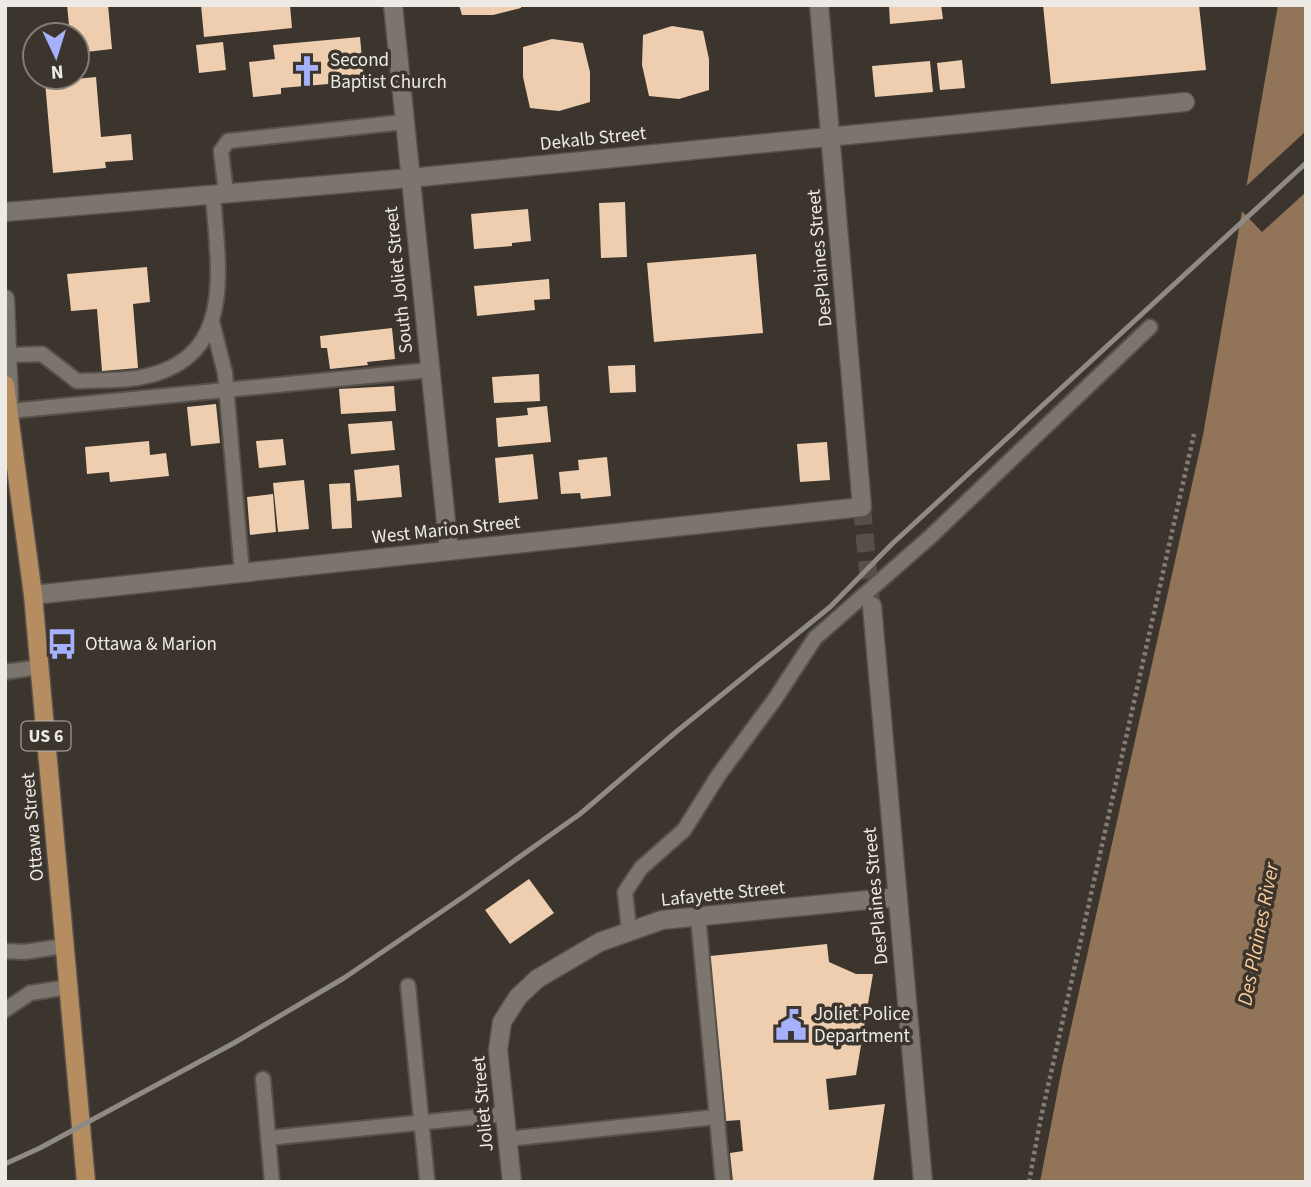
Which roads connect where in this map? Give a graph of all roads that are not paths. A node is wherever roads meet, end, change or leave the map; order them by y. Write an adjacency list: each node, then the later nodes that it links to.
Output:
1 (393, 5): 4 (street, South Joliet Street)
2 (819, 5): 5 (street, DesPlaines Street)
3 (1185, 102): 5 (street, Dekalb Street)
4 (404, 122): 6 (street, South Joliet Street); 7 (lane)
5 (831, 137): 6 (street, Dekalb Street); 16 (street, DesPlaines Street)
6 (410, 178): 7 (street, Dekalb Street); 13 (street, South Joliet Street)
7 (219, 194): 8 (street, Dekalb Street); 10 (lane)
8 (5, 212)
9 (5, 299): 12 (street)
10 (212, 322): 12 (lane); 14 (lane)
11 (1150, 327): 25 (lane)
12 (7, 355): 15 (street)
13 (430, 370): 14 (lane); 17 (street, South Joliet Street)
14 (227, 391): 15 (lane); 18 (lane)
15 (8, 399): 19 (main road, Ottawa Street / US 6)
16 (862, 507): 17 (street, West Marion Street)
17 (449, 551): 18 (street, West Marion Street)
18 (242, 573): 19 (street, West Marion Street)
19 (33, 595): 21 (main road, Ottawa Street / US 6)
20 (872, 606): 23 (street, DesPlaines Street)
21 (40, 667): 22 (lane); 26 (main road, Ottawa Street / US 6)
22 (5, 672)
23 (898, 897): 24 (street, Lafayette Street); 43 (street, DesPlaines Street)
24 (698, 916): 25 (street, Lafayette Street); 34 (lane)
25 (629, 930): 31 (street, Lafayette Street)
26 (65, 946): 27 (lane); 29 (main road, Ottawa Street / US 6)
27 (5, 951)
28 (408, 986): 35 (lane)
29 (69, 987): 30 (lane); 39 (main road, Ottawa Street / US 6)
30 (5, 1010)
31 (502, 1022): 33 (street, Joliet Street)
32 (263, 1079): 36 (lane)
33 (505, 1114): 35 (lane); 37 (street, Joliet Street)
34 (716, 1117): 37 (lane); 42 (lane)
35 (422, 1122): 36 (lane); 38 (lane)
36 (268, 1138): 40 (lane)
37 (507, 1139): 41 (street, Joliet Street)
38 (427, 1179)
39 (86, 1182)
40 (272, 1182)
41 (512, 1182)
42 (723, 1182)
43 (923, 1182)

